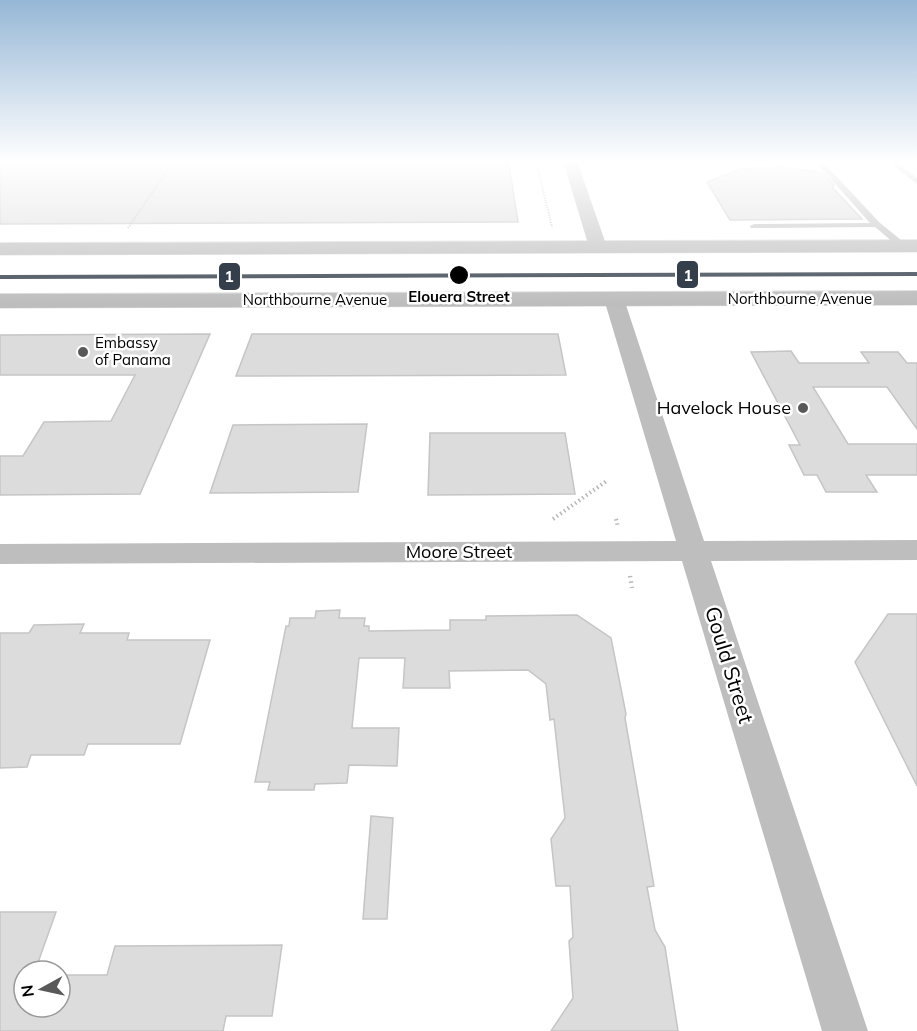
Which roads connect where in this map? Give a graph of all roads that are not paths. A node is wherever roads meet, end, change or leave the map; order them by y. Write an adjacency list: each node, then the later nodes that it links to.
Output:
1 (586, 209): 6 (street)
2 (862, 209): 3 (lane)
3 (877, 225): 4 (lane); 5 (lane)
4 (754, 226)
5 (910, 246): 6 (highway)
6 (598, 247): 7 (highway); 8 (highway)
7 (0, 249)
8 (609, 281): 9 (highway, Northbourne Avenue); 10 (highway, Northbourne Avenue); 12 (street, Gould Street)
9 (917, 298)
10 (0, 301)
11 (917, 550): 12 (street, Moore Street)
12 (693, 551): 13 (street, Moore Street); 14 (street, Gould Street)
13 (0, 554)
14 (845, 1031)

